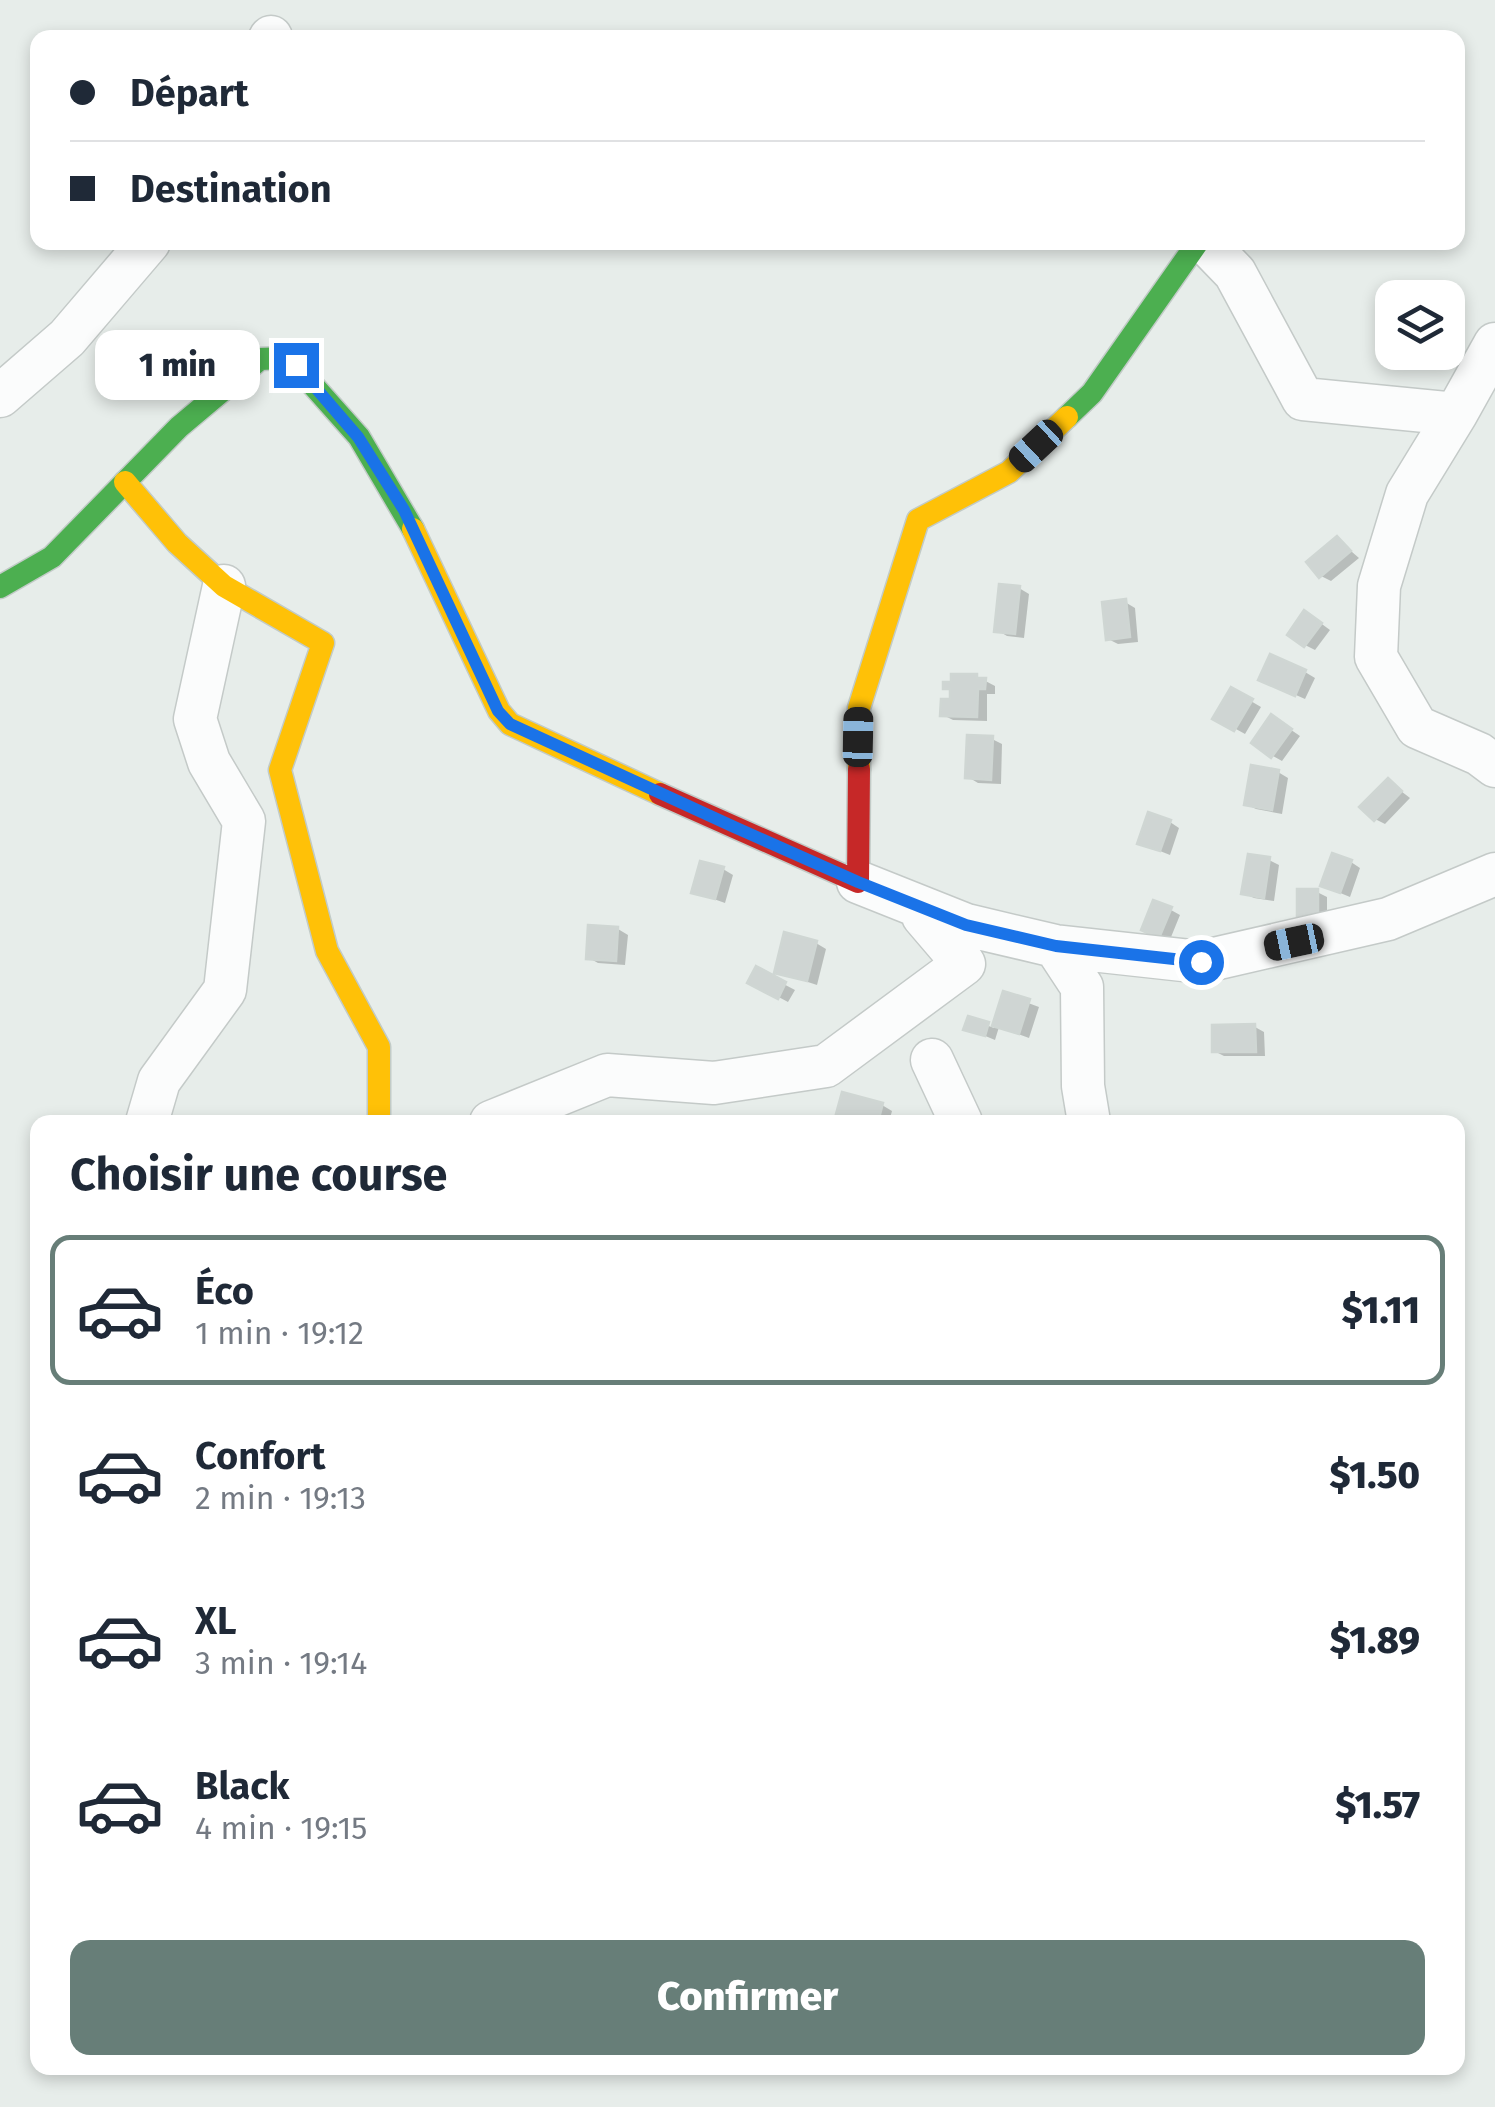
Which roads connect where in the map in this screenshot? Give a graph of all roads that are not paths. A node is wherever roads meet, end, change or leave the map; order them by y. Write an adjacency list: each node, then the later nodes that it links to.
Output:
1 (142, 250): 5 (street)
2 (1195, 250): 12 (street)
3 (1210, 250): 6 (street)
4 (1495, 344): 6 (street)
5 (0, 396)
6 (1456, 414): 10 (street)
7 (125, 482): 8 (street); 9 (street); 12 (street)
8 (224, 586): 16 (street); 17 (street)
9 (0, 587)
10 (1495, 766)
11 (1495, 874): 14 (street)
12 (858, 882): 14 (street)
13 (923, 916): 18 (street)
14 (1056, 946): 20 (street)
15 (932, 1060): 19 (street)
16 (149, 1115)
17 (379, 1115)
18 (509, 1115)
19 (959, 1115)
20 (1088, 1115)

